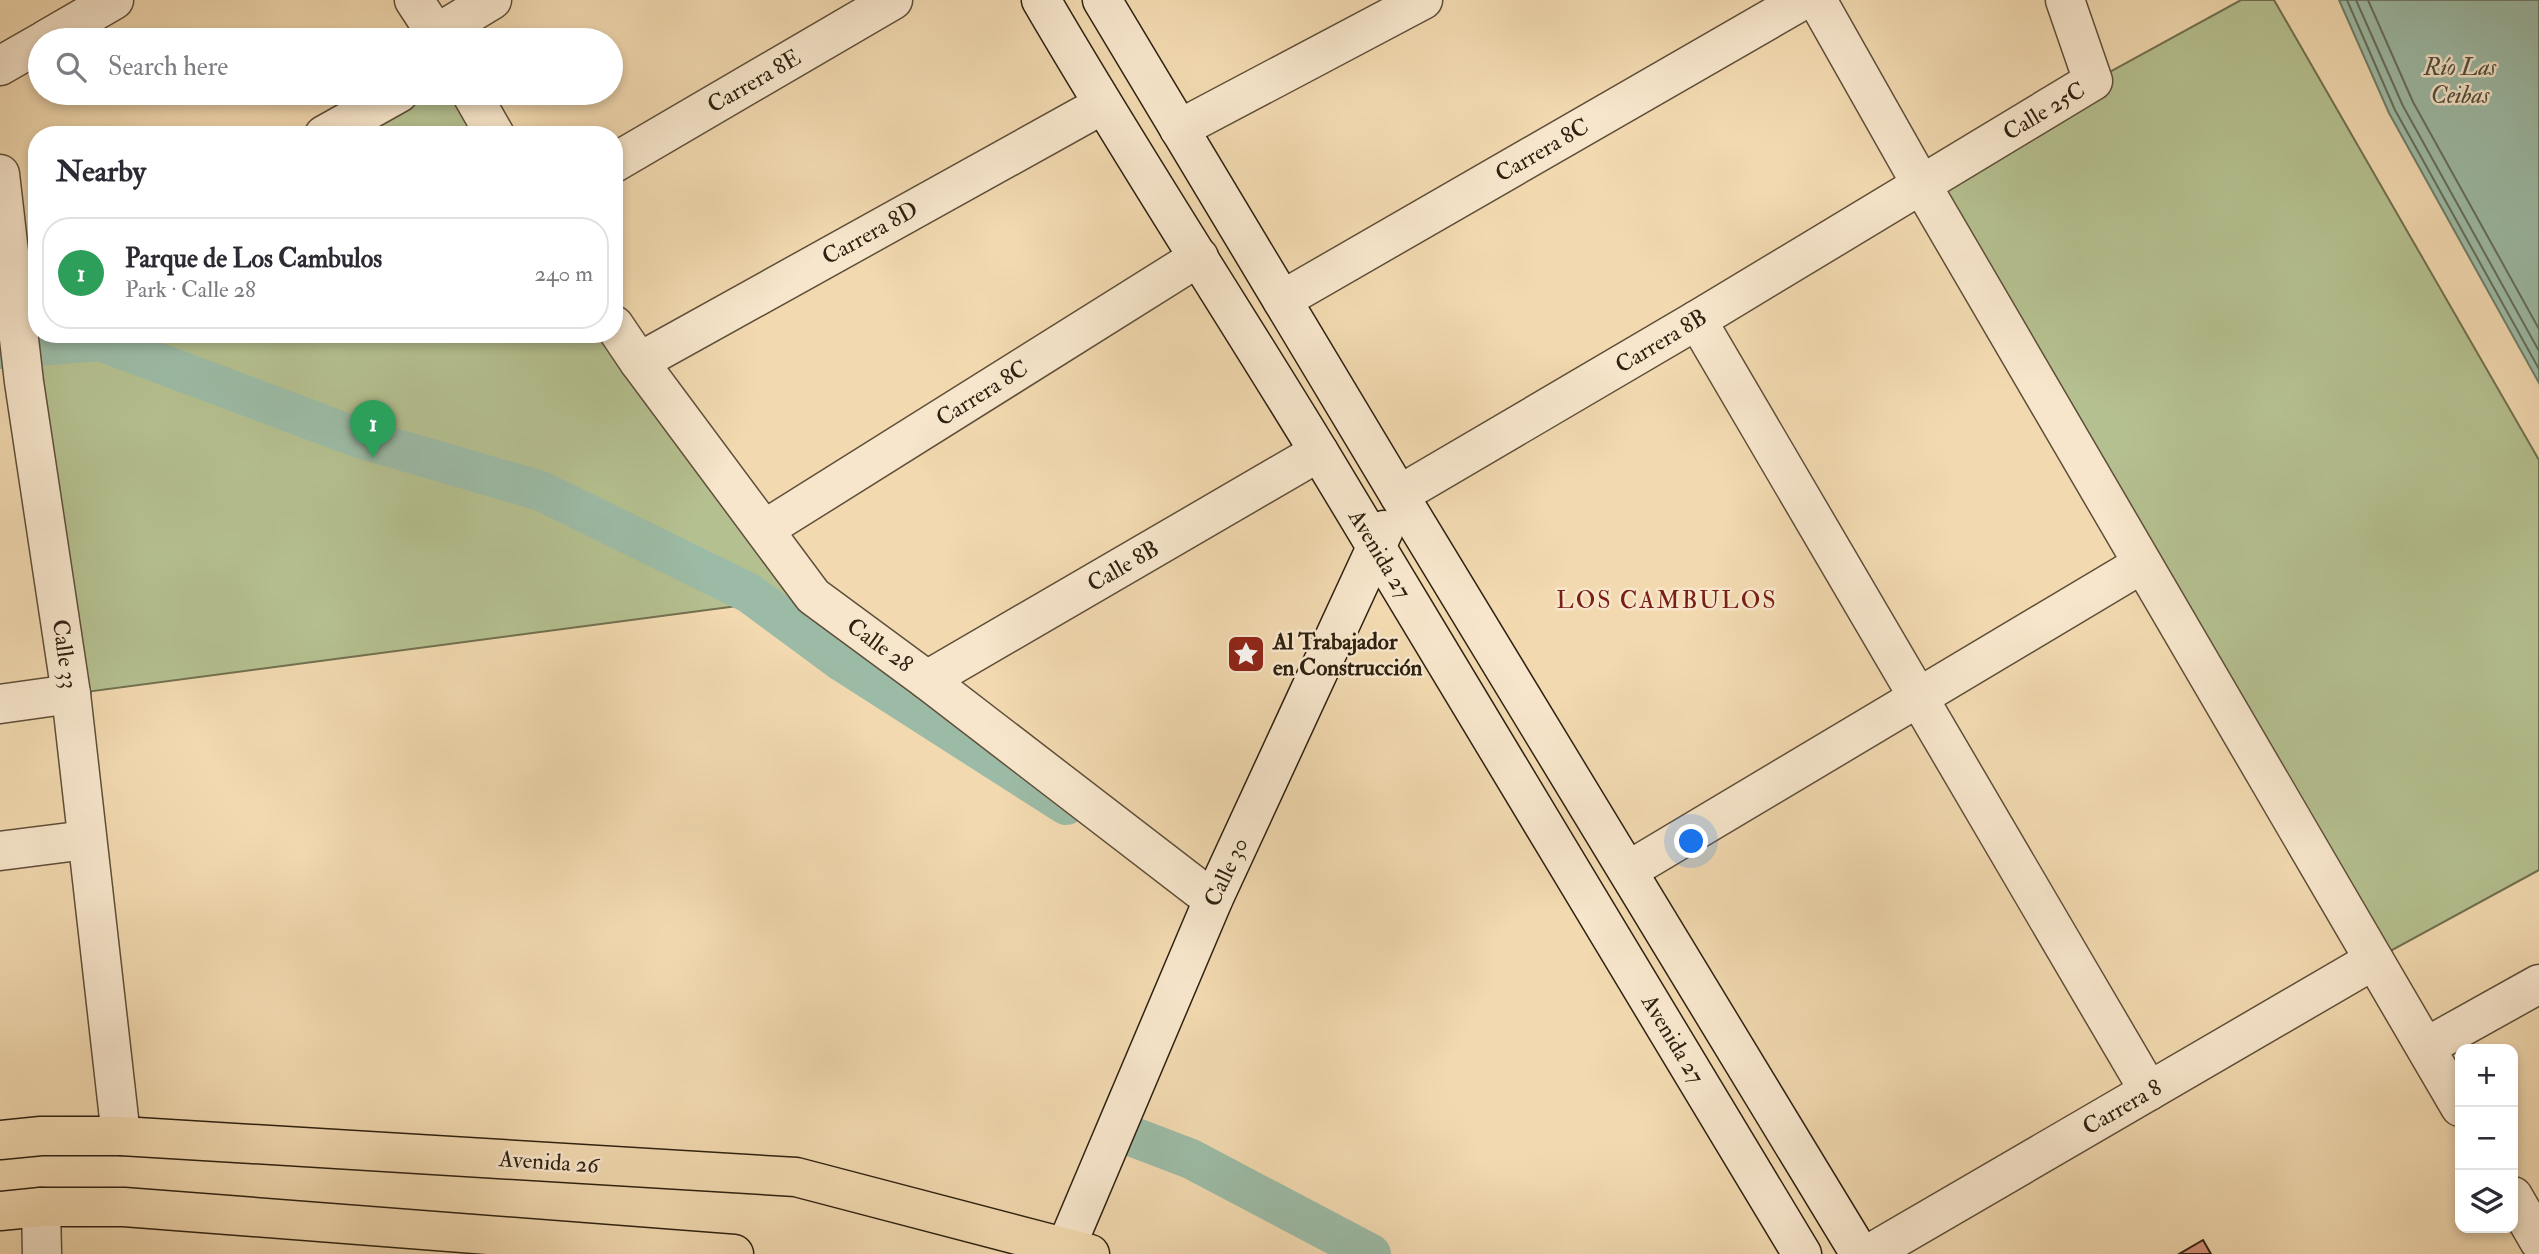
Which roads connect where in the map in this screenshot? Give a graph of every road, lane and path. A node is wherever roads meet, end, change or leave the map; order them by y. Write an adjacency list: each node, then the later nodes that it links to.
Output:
1 (114, 0): 11 (street)
2 (414, 0): 12 (street)
3 (492, 0): 13 (street)
4 (893, 0): 22 (street, Carrera 8E)
5 (1041, 0): 18 (street, Avenida 27)
6 (1102, 0): 21 (street, Avenida 27)
7 (1423, 0): 21 (street)
8 (1802, 0): 26 (street, Carrera 8C)
9 (1817, 0): 24 (street)
10 (2065, 0): 24 (street, Calle 25C)
11 (66, 28)
12 (432, 28)
13 (451, 28)
14 (28, 50): 15 (street)
15 (0, 66)
16 (378, 105): 19 (street)
17 (478, 105): 20 (street)
18 (1102, 105): 25 (street, Avenida 27); 30 (street, Carrera 8D)
19 (340, 126)
20 (490, 126)
21 (1179, 129): 26 (street, Avenida 27)
22 (623, 158)
23 (0, 174): 27 (street, Calle 33)
24 (1921, 184): 28 (street, Carrera 8B); 36 (street)
25 (1199, 257): 32 (street, Avenida 27); 34 (street, Carrera 8C)
26 (1282, 300): 33 (street, Avenida 27)
27 (17, 303): 31 (street, Calle 33)
28 (1696, 320): 33 (street, Carrera 8B); 39 (street)
29 (623, 338): 30 (street, Calle 28)
30 (639, 362): 34 (street, Calle 28)
31 (12, 383): 38 (street, Calle 33)
32 (1319, 452): 35 (street, Avenida 27); 37 (street, Calle 8B)
33 (1399, 495): 35 (street, Calle 30); 43 (street, Avenida 27)
34 (765, 529): 37 (street, Calle 28)
35 (1376, 548): 44 (street, Calle 30); 59 (street, Avenida 27)
36 (2142, 564): 39 (street); 45 (street)
37 (927, 680): 44 (street, Calle 28)
38 (71, 694): 40 (street); 41 (street, Calle 33)
39 (1918, 696): 43 (street); 48 (street)
40 (0, 704)
41 (86, 839): 42 (street); 50 (street, Calle 33)
42 (0, 851)
43 (1629, 870): 60 (street, Avenida 27)
44 (1213, 900): 56 (street, Calle 30)
45 (2374, 960): 47 (street); 48 (street, Carrera 8)
46 (2539, 984): 47 (street)
47 (2426, 1047): 49 (street)
48 (2150, 1091): 61 (street, Carrera 8)
49 (2455, 1098)
50 (121, 1136): 51 (main road, Avenida 26); 56 (main road, Avenida 26)
51 (0, 1140)
52 (2518, 1205): 55 (street)
53 (41, 1207): 54 (main road); 57 (street); 58 (main road)
54 (0, 1211)
55 (2539, 1241)
56 (1073, 1252)
57 (42, 1254)
58 (734, 1254)
59 (1802, 1254)
60 (1860, 1254)
61 (1869, 1254)

